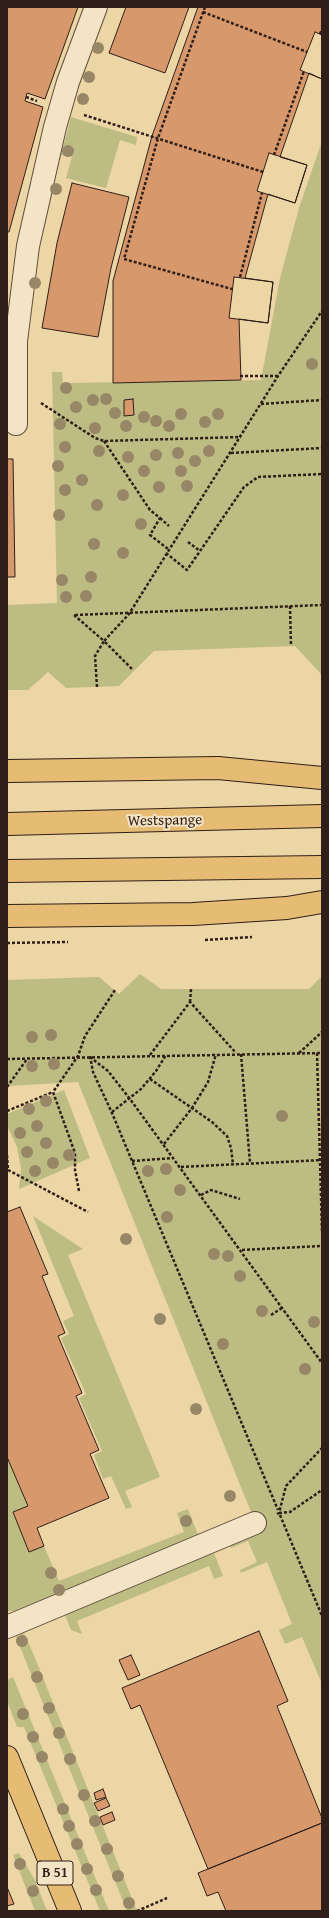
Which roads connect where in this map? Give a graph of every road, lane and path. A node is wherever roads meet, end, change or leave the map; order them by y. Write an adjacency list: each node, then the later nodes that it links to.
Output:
1 (96, 7): 8 (lane)
2 (205, 7): 3 (path)
3 (203, 12): 6 (path); 9 (path)
4 (322, 29): 5 (path)
5 (320, 34)
6 (307, 52)
7 (304, 72): 10 (path)
8 (60, 108): 9 (path); 18 (lane)
9 (158, 138): 11 (path); 14 (path)
10 (274, 155)
11 (263, 172)
12 (262, 193): 13 (path)
13 (240, 278)
14 (232, 289)
15 (322, 311): 17 (path)
16 (240, 376): 17 (path)
17 (278, 376): 20 (path)
18 (16, 386): 21 (lane); 23 (path)
19 (322, 400): 20 (path)
20 (261, 404): 22 (path)
21 (16, 424)
22 (241, 437): 23 (path); 25 (path)
23 (104, 441): 27 (path)
24 (322, 448): 25 (path)
25 (230, 453): 30 (path)
26 (322, 474): 31 (path)
27 (160, 518): 28 (path); 30 (path)
28 (169, 526)
29 (188, 542): 31 (path)
30 (168, 549): 32 (path)
31 (200, 551): 32 (path)
32 (166, 553): 35 (path)
33 (322, 605): 34 (path)
34 (290, 606): 35 (path); 37 (path)
35 (129, 614): 36 (path); 36 (path)
36 (104, 641): 38 (path); 39 (path)
37 (291, 646)
38 (133, 670)
39 (97, 687)
40 (7, 771): 41 (main road)
41 (322, 778)
42 (322, 816): 43 (main road, Westspange)
43 (7, 824)
44 (322, 867): 45 (main road)
45 (7, 871)
46 (322, 902): 47 (main road)
47 (7, 916)
48 (191, 989): 50 (path)
49 (115, 990): 60 (path)
50 (190, 1002): 56 (path); 58 (path)
51 (322, 1032): 52 (path)
52 (299, 1053): 53 (path); 57 (path)
53 (317, 1053): 54 (path); 74 (path)
54 (322, 1053)
55 (216, 1054): 56 (path); 59 (path); 68 (path)
56 (236, 1054): 57 (path)
57 (241, 1054): 76 (path)
58 (150, 1055): 59 (path); 61 (path)
59 (166, 1055): 64 (path)
60 (78, 1056): 61 (path); 62 (path); 66 (path)
61 (90, 1056): 67 (path); 70 (path)
62 (27, 1058): 63 (path); 65 (path)
63 (7, 1059)
64 (150, 1079): 67 (path); 68 (path)
65 (7, 1087)
66 (53, 1092): 69 (path); 79 (path)
67 (130, 1099): 70 (path); 71 (path)
68 (192, 1108): 71 (path); 77 (path)
69 (7, 1111)
70 (112, 1113): 75 (path)
71 (163, 1144): 73 (path)
72 (7, 1155): 82 (path)
73 (174, 1158): 75 (path); 78 (path)
74 (321, 1160): 76 (path); 83 (path)
75 (132, 1161): 91 (path)
76 (250, 1163): 77 (path)
77 (232, 1164): 78 (path)
78 (180, 1167): 80 (path)
79 (79, 1192)
80 (201, 1195): 81 (path); 85 (path)
81 (240, 1199)
82 (88, 1212)
83 (322, 1233)
84 (322, 1246): 85 (path)
85 (241, 1250): 86 (path)
86 (282, 1308): 87 (path); 88 (path)
87 (271, 1315)
88 (322, 1363)
89 (322, 1448): 91 (path)
90 (322, 1490): 91 (path)
91 (279, 1513): 92 (path); 93 (path)
92 (265, 1519): 94 (lane)
93 (322, 1616)
94 (7, 1627)
95 (7, 1757): 97 (main road, B 51)
96 (166, 1898): 98 (path)
97 (70, 1911)
98 (137, 1911)

